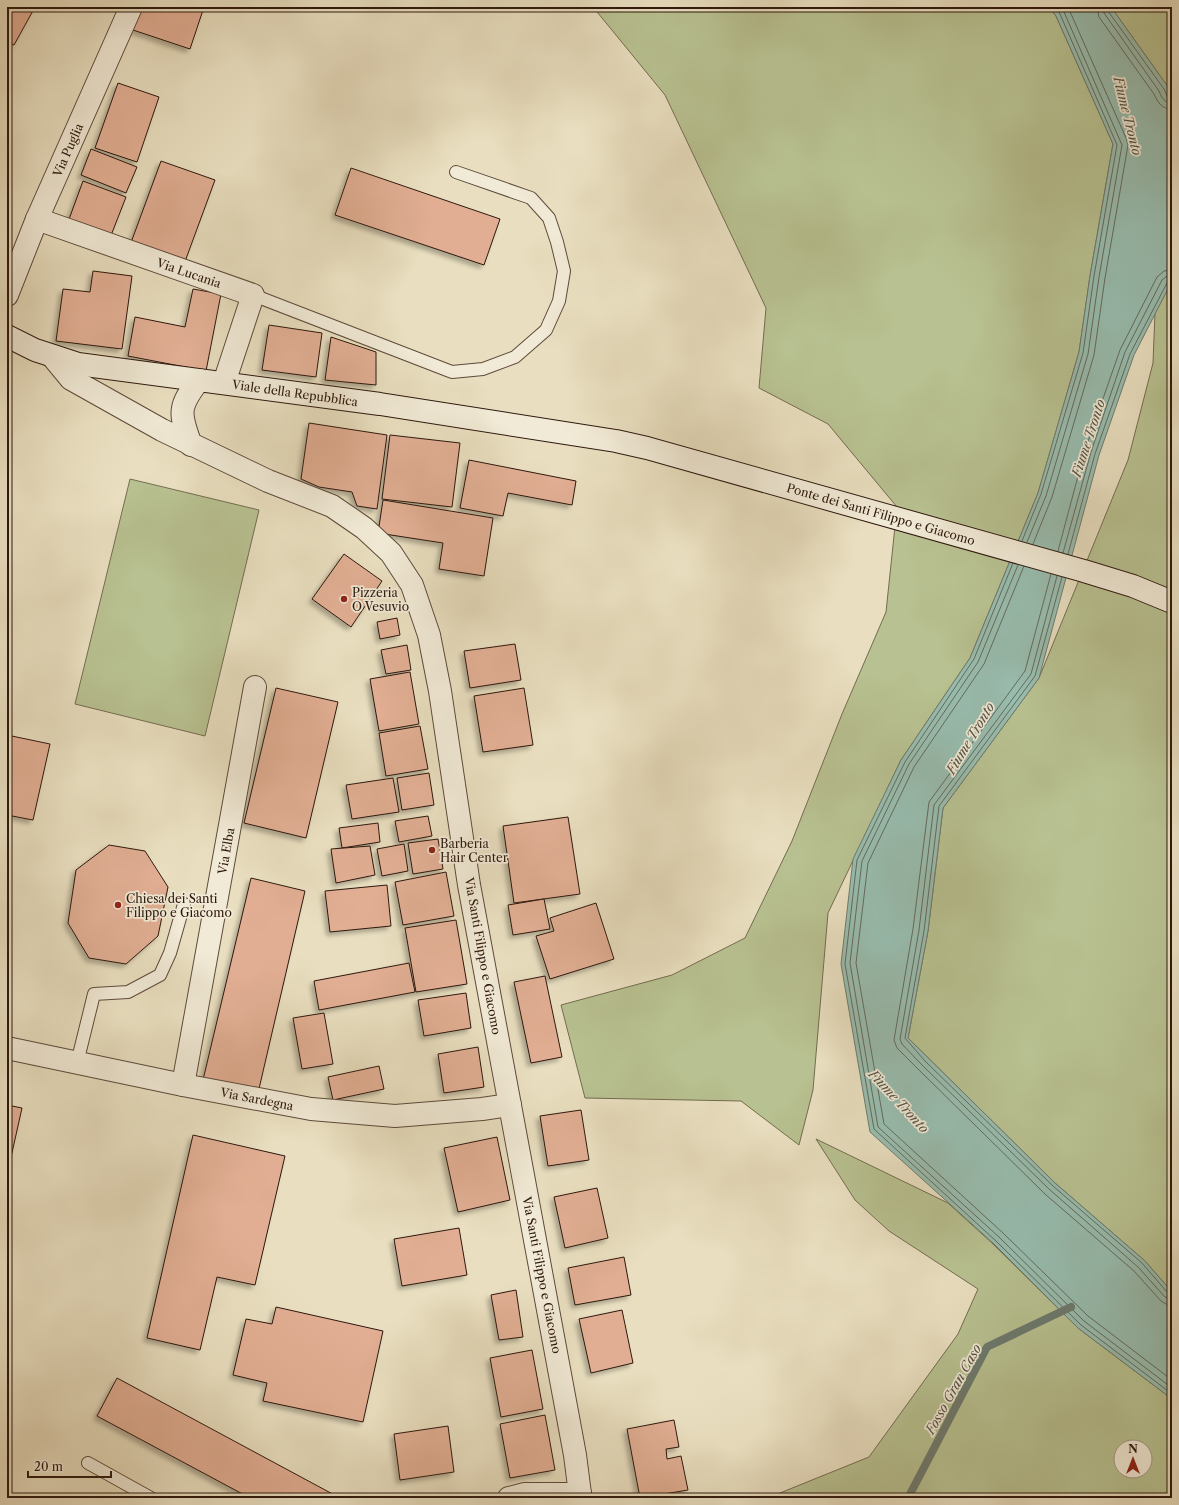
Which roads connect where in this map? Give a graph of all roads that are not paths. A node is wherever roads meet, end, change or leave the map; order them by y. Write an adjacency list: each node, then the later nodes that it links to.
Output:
1 (131, 7): 3 (street, Via Puglia)
2 (456, 172): 5 (lane)
3 (37, 220): 4 (street, Via Puglia); 5 (street, Via Lucania)
4 (7, 295)
5 (253, 296): 9 (street)
6 (7, 336): 7 (street, Viale della Repubblica)
7 (52, 356): 8 (street, Viale della Repubblica); 11 (street, Via Santi Filippo e Giacomo)
8 (199, 380): 9 (street, Viale della Repubblica); 11 (street)
9 (224, 383): 10 (street, Viale della Repubblica)
10 (587, 435): 12 (street, Ponte dei Santi Filippo e Giacomo)
11 (191, 445): 18 (street, Via Santi Filippo e Giacomo)
12 (1172, 602)
13 (255, 687): 17 (street, Via Elba)
14 (184, 904): 16 (lane)
15 (7, 1048): 16 (street, Via Sardegna)
16 (78, 1063): 17 (street, Via Sardegna)
17 (183, 1085): 18 (street, Via Sardegna)
18 (510, 1105): 20 (street, Via Santi Filippo e Giacomo)
19 (88, 1463): 21 (lane)
20 (579, 1496): 22 (street)
21 (151, 1498)
22 (509, 1498)

